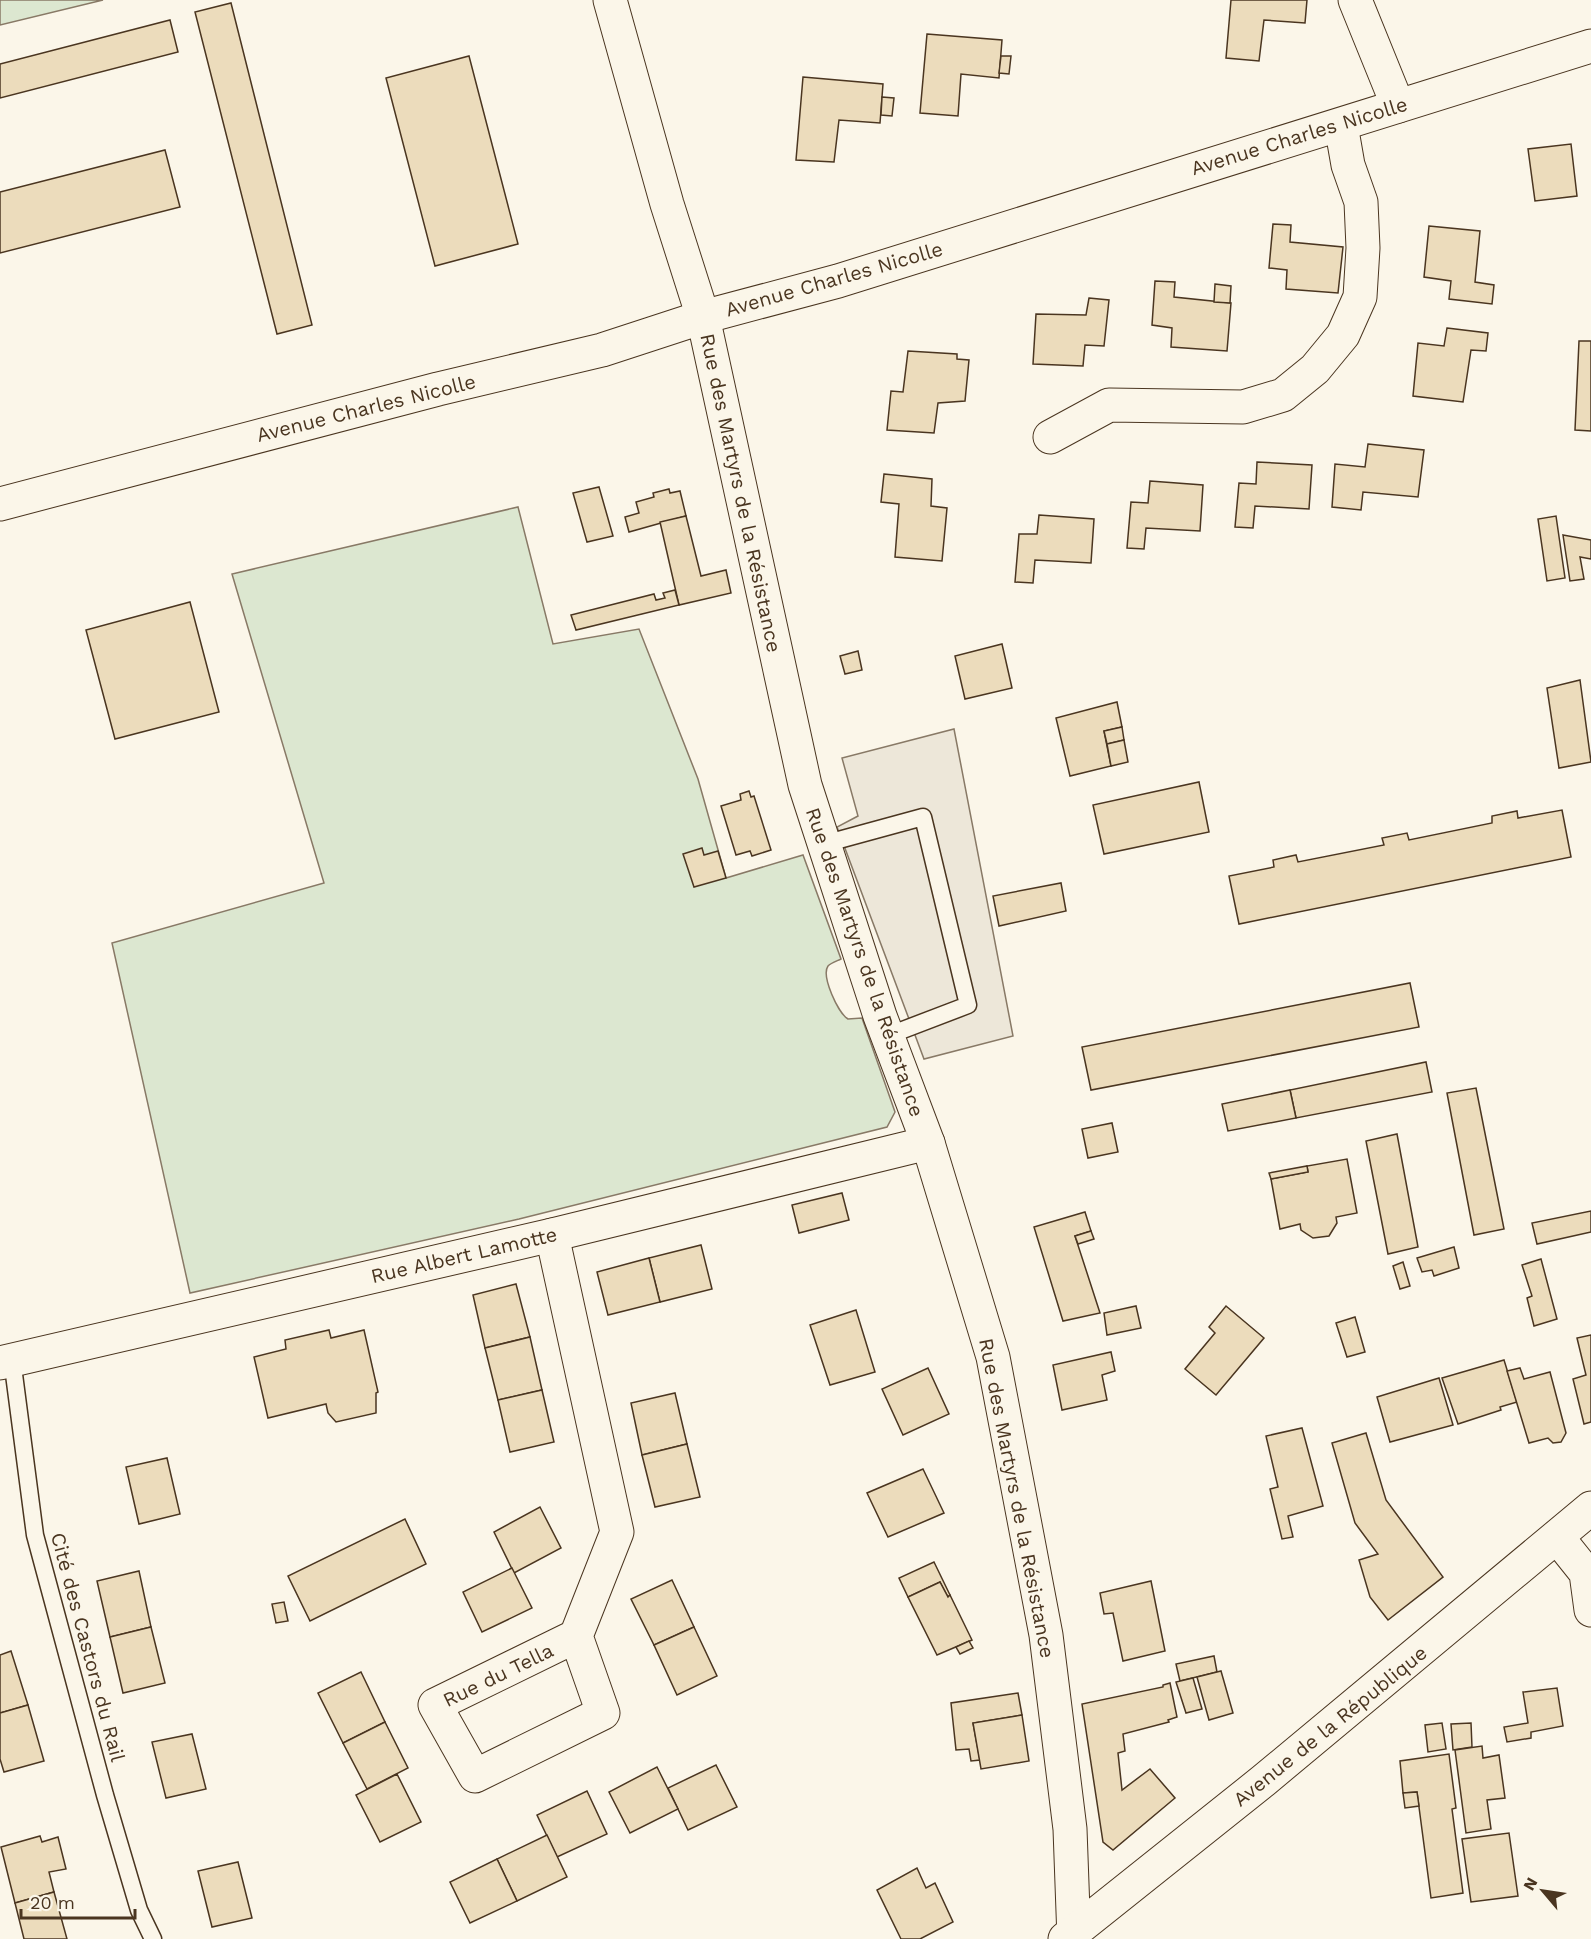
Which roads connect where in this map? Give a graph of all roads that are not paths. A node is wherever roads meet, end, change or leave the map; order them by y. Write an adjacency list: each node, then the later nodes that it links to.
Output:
1 (610, 0): 6 (street, Rue des Martyrs de la Résistance)
2 (1355, 0): 4 (street)
3 (1591, 46): 4 (street, Avenue Charles Nicolle)
4 (1398, 106): 5 (street, Avenue Charles Nicolle)
5 (1341, 125): 6 (street, Avenue Charles Nicolle); 7 (street)
6 (703, 317): 8 (street, Avenue Charles Nicolle); 9 (street, Rue des Martyrs de la Résistance)
7 (1050, 437)
8 (0, 504)
9 (824, 844): 10 (street, Rue des Martyrs de la Résistance); 10 (lane)
10 (887, 1036): 11 (street, Rue des Martyrs de la Résistance)
11 (928, 1143): 12 (street, Rue Albert Lamotte); 18 (street, Rue des Martyrs de la Résistance)
12 (552, 1235): 13 (street, Rue Albert Lamotte); 17 (street, Rue du Tella)
13 (6, 1361): 19 (lane, Cité des Castors du Rail)
14 (1591, 1508): 15 (street, Avenue de la République)
15 (1558, 1538): 16 (street); 18 (street, Avenue de la République)
16 (1591, 1610)
17 (576, 1636): 17 (street, Rue du Tella)
18 (1071, 1937)
19 (153, 1939)

